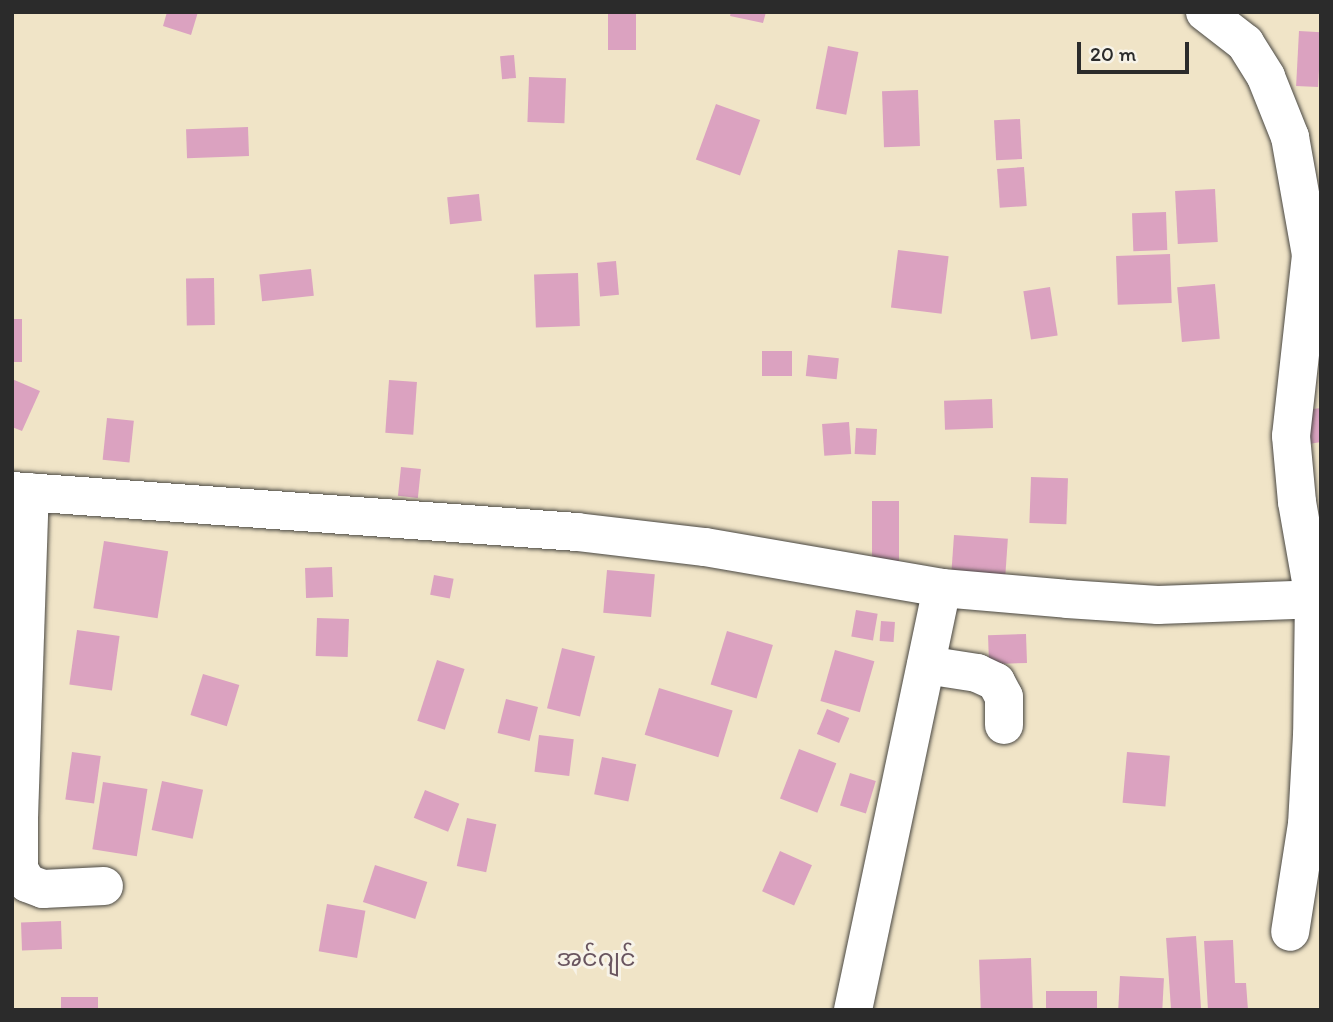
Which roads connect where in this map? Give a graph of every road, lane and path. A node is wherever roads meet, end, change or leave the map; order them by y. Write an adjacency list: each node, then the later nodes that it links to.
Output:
1 (1205, 12): 4 (street)
2 (21, 492): 3 (street); 7 (street)
3 (942, 588): 4 (street); 5 (street)
4 (1317, 599): 9 (street)
5 (926, 665): 6 (street); 10 (street)
6 (1004, 725)
7 (15, 819): 8 (street)
8 (104, 886)
9 (1290, 932)
10 (853, 1010)

